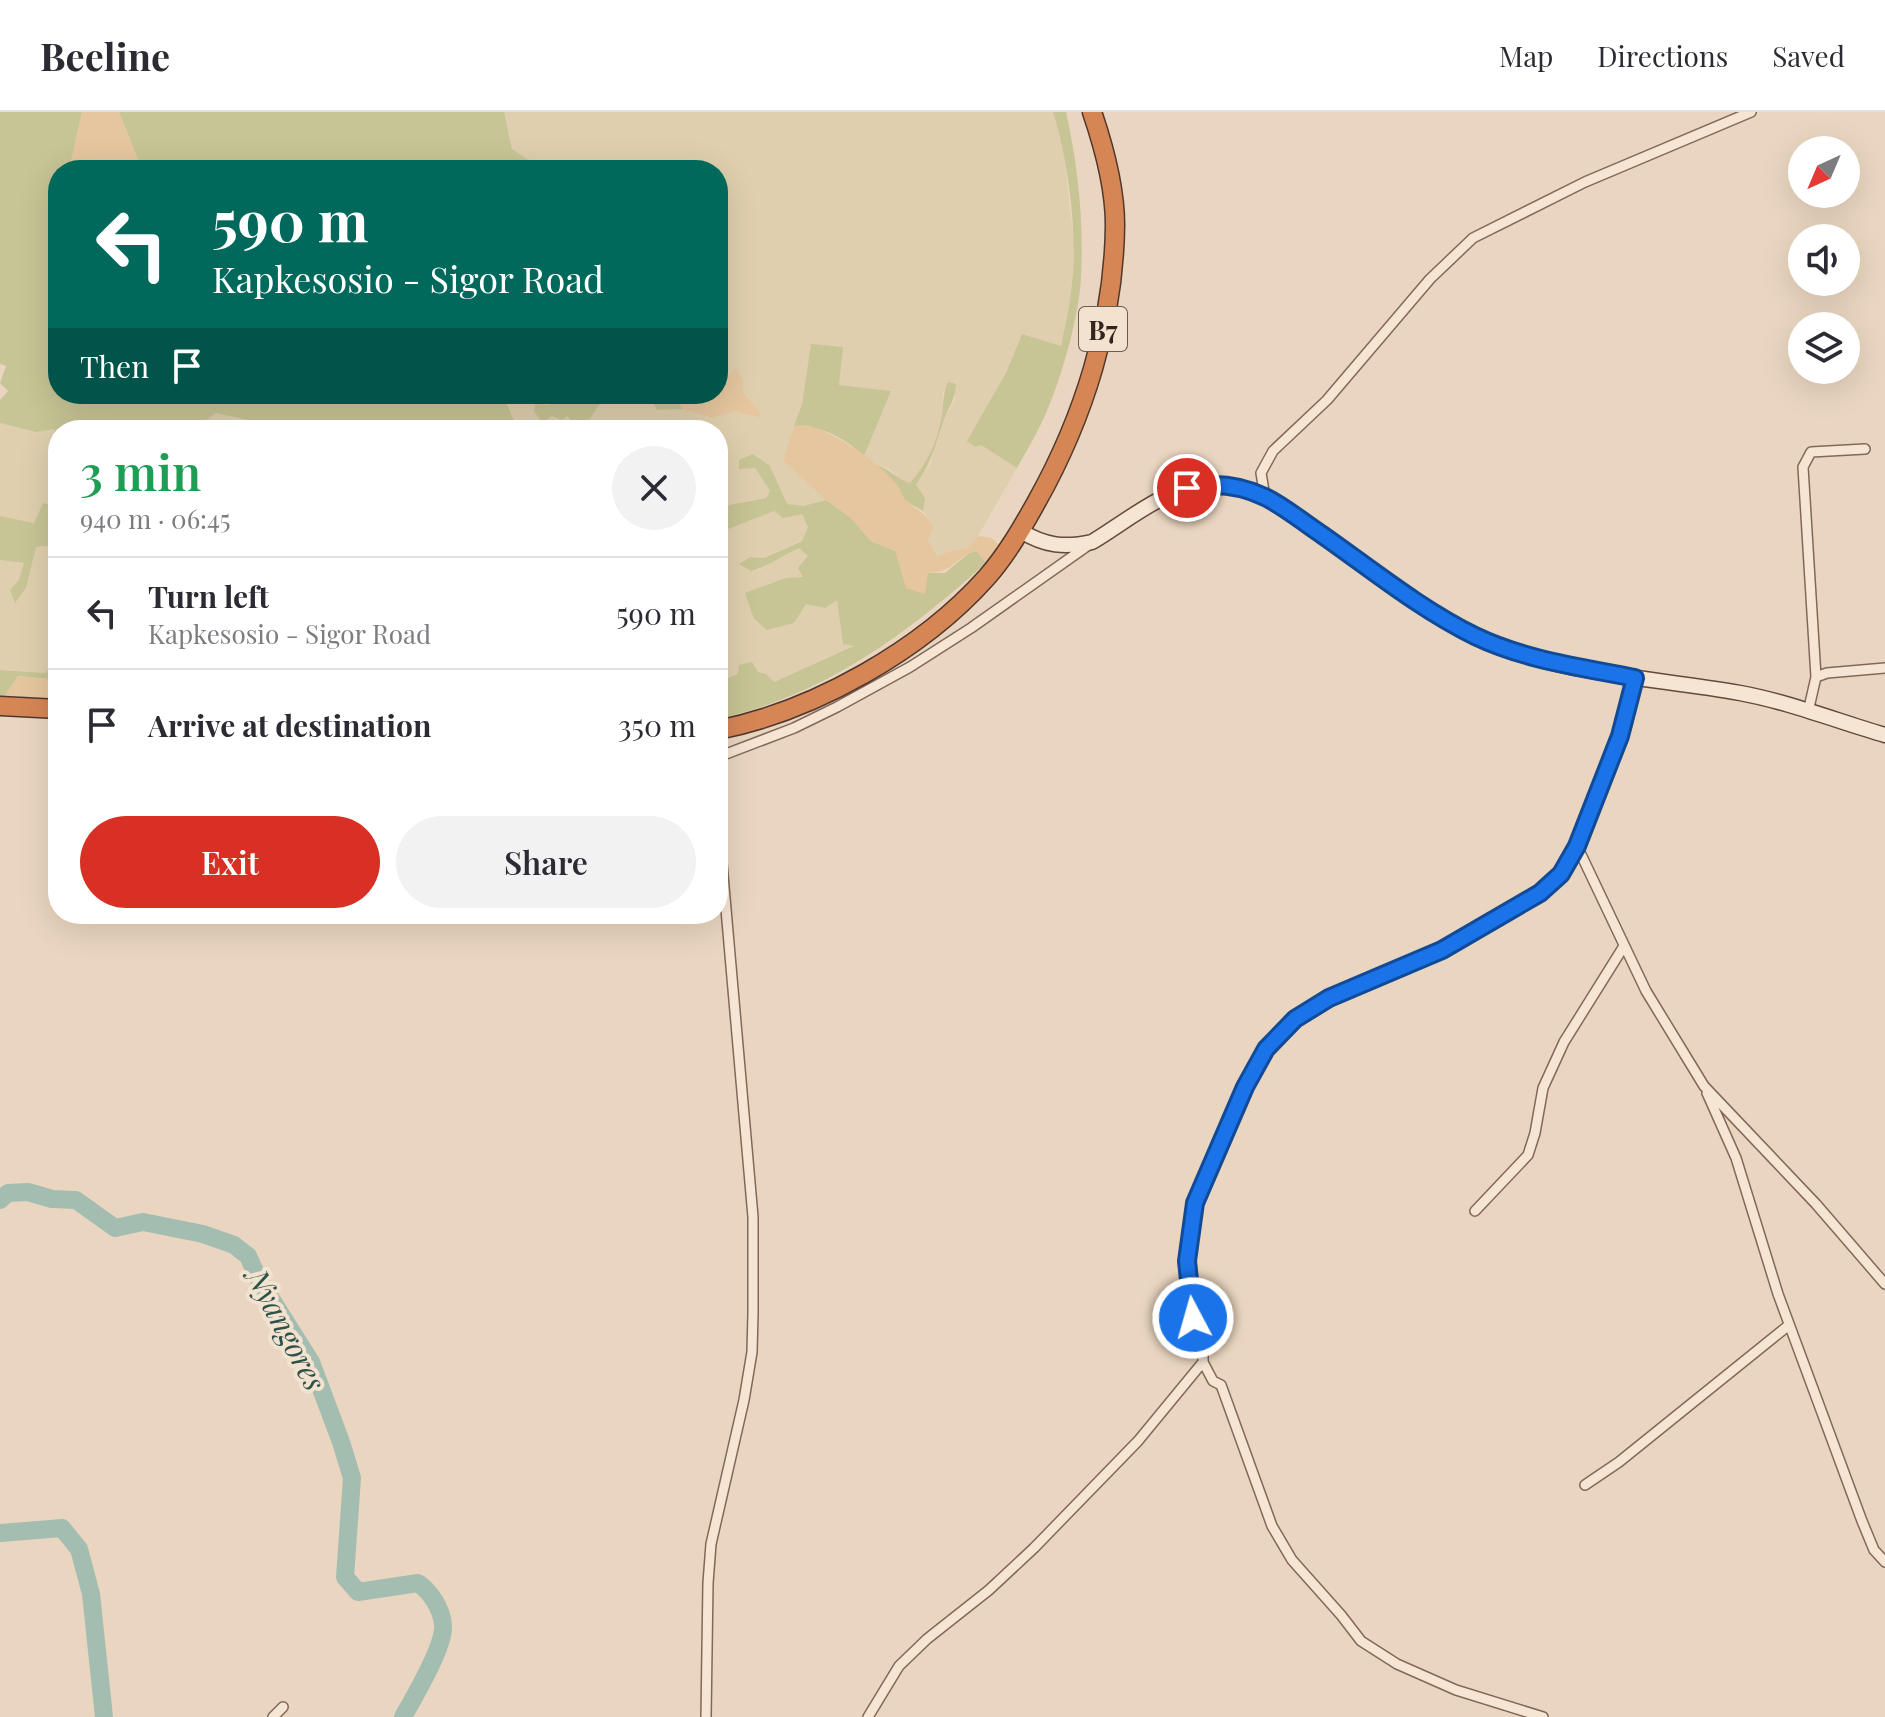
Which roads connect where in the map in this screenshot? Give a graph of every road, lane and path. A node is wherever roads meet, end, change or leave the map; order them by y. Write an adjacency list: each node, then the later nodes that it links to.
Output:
1 (1092, 112): 5 (highway, B7)
2 (1751, 112): 4 (street)
3 (1865, 449): 8 (street)
4 (1265, 497): 6 (main road); 9 (main road)
5 (1021, 531): 6 (main road); 13 (highway, B7)
6 (1092, 542): 15 (street)
7 (1885, 668): 8 (street)
8 (1816, 677): 12 (street)
9 (1635, 678): 12 (main road); 16 (street)
10 (0, 706): 11 (highway)
11 (48, 708)
12 (1808, 712): 14 (main road)
13 (728, 727)
14 (1885, 735)
15 (728, 753)
16 (1577, 846): 18 (street); 23 (street)
17 (727, 924): 28 (street)
18 (1624, 946): 19 (street); 20 (street)
19 (1704, 1086): 21 (street); 22 (street)
20 (1475, 1211)
21 (1885, 1284)
22 (1789, 1325): 24 (street); 25 (street)
23 (1203, 1362): 29 (street); 30 (street)
24 (1585, 1485)
25 (1885, 1562)
26 (283, 1707): 27 (street)
27 (273, 1717)
28 (706, 1717)
29 (868, 1717)
30 (1543, 1717)

